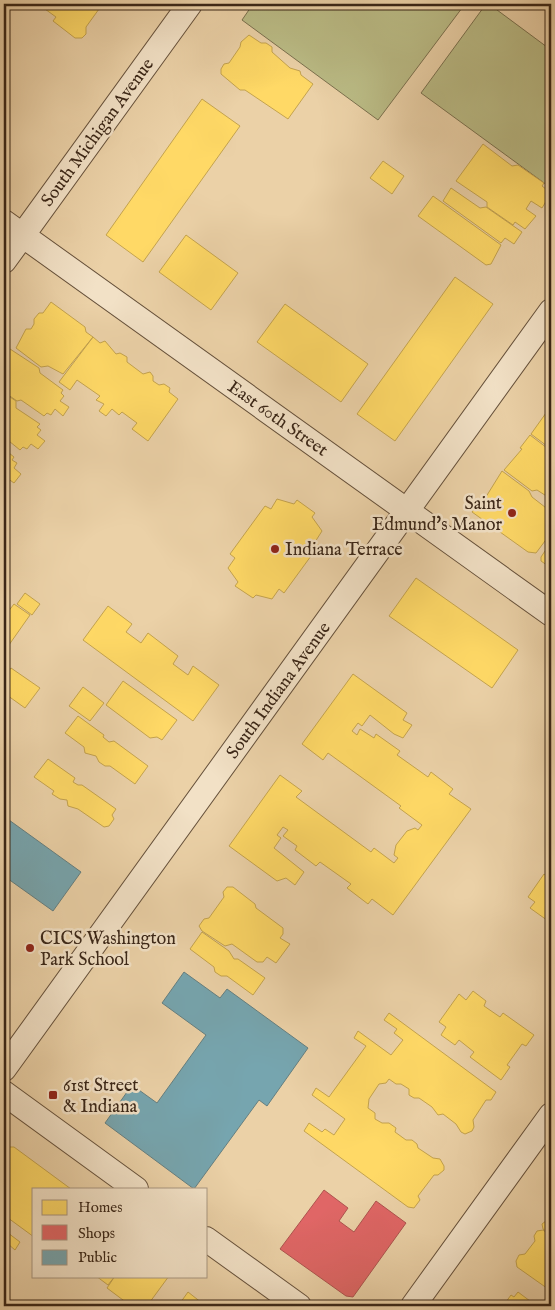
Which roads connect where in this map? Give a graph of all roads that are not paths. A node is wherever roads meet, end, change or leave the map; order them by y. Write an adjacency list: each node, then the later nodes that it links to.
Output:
1 (190, 4): 2 (street, South Michigan Avenue)
2 (13, 229): 3 (street, South Michigan Avenue); 5 (street, East 60th Street)
3 (4, 261)
4 (551, 311): 5 (street, South Indiana Avenue)
5 (407, 511): 6 (street, East 60th Street); 7 (street, South Indiana Avenue)
6 (551, 614)
7 (4, 1069)
8 (4, 1093): 10 (street)
9 (551, 1115): 13 (street)
10 (135, 1188)
11 (208, 1240): 12 (street)
12 (299, 1306)
13 (413, 1306)

